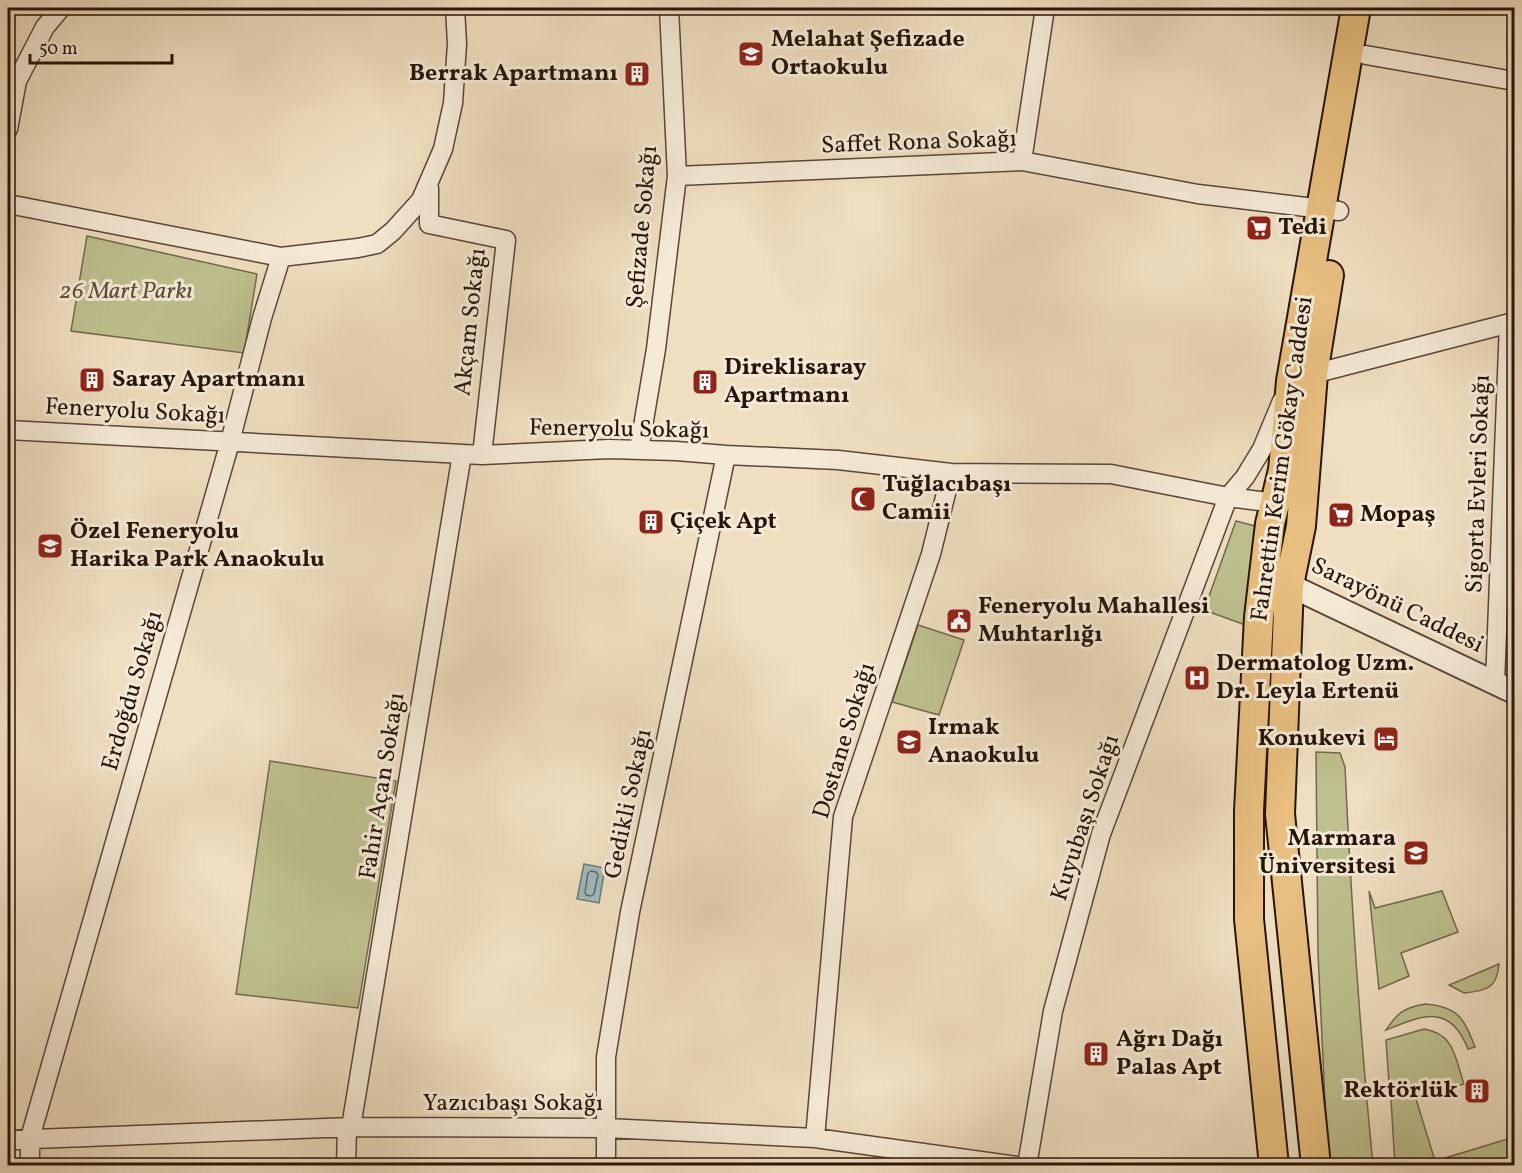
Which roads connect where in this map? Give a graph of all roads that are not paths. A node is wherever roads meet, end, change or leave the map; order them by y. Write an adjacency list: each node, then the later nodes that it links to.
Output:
1 (61, 8): 9 (street)
2 (455, 8): 12 (street)
3 (669, 8): 11 (street, Şefizade Sokağı)
4 (1045, 8): 10 (street)
5 (1356, 8): 14 (main road, Fahrettin Kerim Gökay Caddesi)
6 (1374, 8): 7 (main road, Fahrettin Kerim Gökay Caddesi)
7 (1366, 55): 8 (street); 14 (main road, Fahrettin Kerim Gökay Caddesi)
8 (1515, 81)
9 (8, 129)
10 (1022, 161): 11 (street, Saffet Rona Sokağı); 14 (street, Saffet Rona Sokağı)
11 (676, 176): 20 (street, Şefizade Sokağı)
12 (429, 182): 15 (street); 22 (street, Akçam Sokağı)
13 (8, 204): 15 (street)
14 (1330, 210): 17 (main road, Fahrettin Kerim Gökay Caddesi)
15 (281, 257): 19 (street, Erdoğdu Sokağı)
16 (1512, 323): 17 (street); 29 (street, Sigorta Evleri Sokağı)
17 (1302, 377): 25 (main road, Fahrettin Kerim Gökay Caddesi); 26 (street, Kuyubaşı Sokağı); 27 (main road, Fahrettin Kerim Gökay Caddesi)
18 (8, 430): 19 (street, Feneryolu Sokağı)
19 (230, 442): 21 (street, Feneryolu Sokağı); 32 (street, Erdoğdu Sokağı)
20 (639, 450): 22 (street, Feneryolu Sokağı); 23 (street, Feneryolu Sokağı)
21 (462, 454): 22 (street, Feneryolu Sokağı); 30 (street, Fahir Açan Sokağı)
22 (482, 455)
23 (726, 456): 24 (street, Feneryolu Sokağı); 31 (street, Gedikli Sokağı)
24 (951, 473): 26 (street, Feneryolu Sokağı); 33 (street, Dostane Sokağı)
25 (1305, 480): 27 (main road); 28 (main road, Fahrettin Kerim Gökay Caddesi)
26 (1228, 497): 27 (street, Feneryolu Sokağı); 39 (street, Kuyubaşı Sokağı)
27 (1275, 503): 40 (main road, Fahrettin Kerim Gökay Caddesi)
28 (1289, 585): 29 (street, Sarayönü Caddesi); 41 (main road, Fahrettin Kerim Gökay Caddesi)
29 (1505, 687)
30 (349, 1127): 31 (street, Yazıcıbaşı Sokağı); 32 (street, Yazıcıbaşı Sokağı); 36 (street, Fahir Açan Sokağı)
31 (606, 1128): 33 (street, Yazıcıbaşı Sokağı); 37 (street, Gedikli Sokağı)
32 (30, 1138): 34 (street, Yazıcıbaşı Sokağı); 35 (street, Erdoğdu Sokağı)
33 (815, 1138): 38 (street, Yazıcıbaşı Sokağı)
34 (8, 1140)
35 (30, 1166)
36 (346, 1166)
37 (606, 1166)
38 (1017, 1166)
39 (1027, 1166)
40 (1274, 1166)
41 (1316, 1166)

